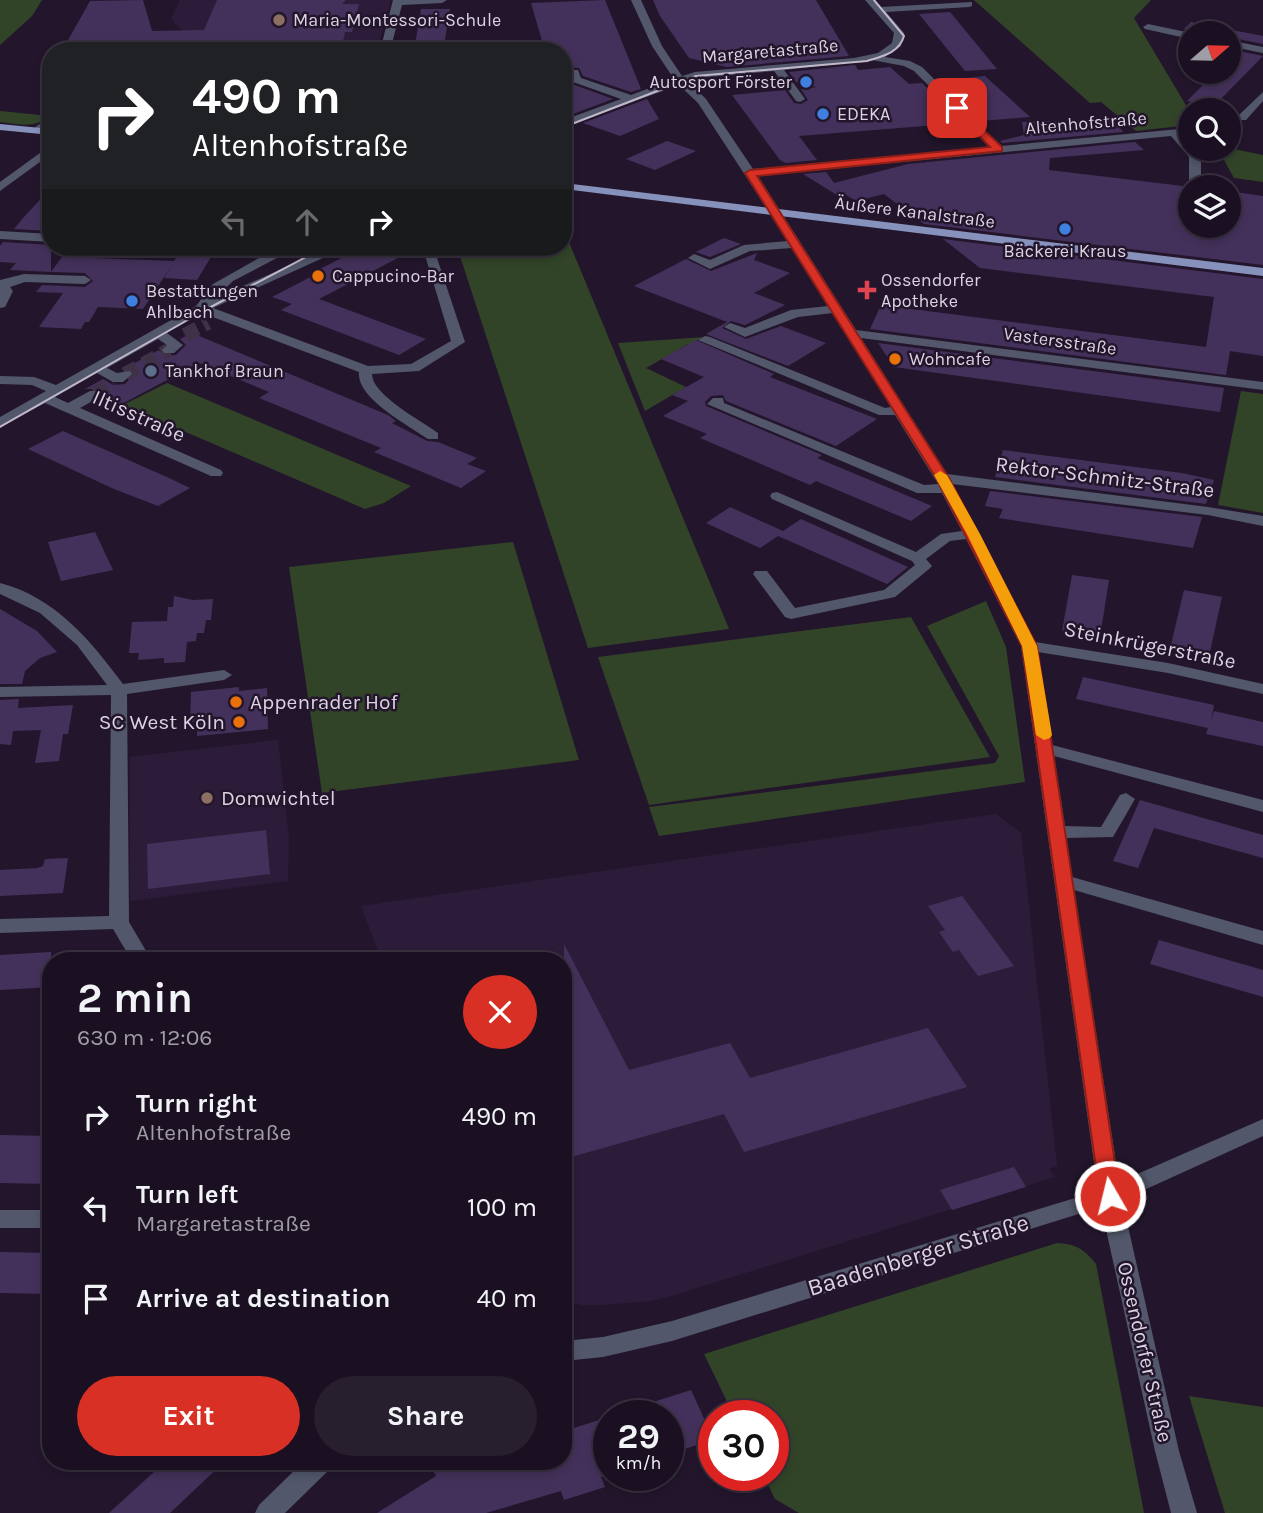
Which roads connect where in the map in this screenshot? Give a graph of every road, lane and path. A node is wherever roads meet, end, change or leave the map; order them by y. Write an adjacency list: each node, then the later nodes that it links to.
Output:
1 (442, 0): 4 (street)
2 (636, 0): 17 (street, Ossendorfer Straße)
3 (870, 0): 6 (street, Margaretastraße)
4 (398, 1): 9 (street)
5 (969, 4): 6 (street)
6 (879, 10): 10 (street, Margaretastraße)
7 (1147, 27): 8 (street)
8 (1178, 33)
9 (387, 42)
10 (906, 45): 13 (street, Margaretastraße); 15 (street, Margaretastraße)
11 (1241, 46): 12 (street)
12 (1263, 50)
13 (865, 60): 14 (street, Margaretastraße); 15 (street, Margaretastraße)
14 (776, 67): 17 (street, Margaretastraße); 20 (street)
15 (918, 69): 29 (street, Margaretastraße)
16 (574, 72): 19 (street)
17 (678, 80): 19 (street); 31 (street, Ossendorfer Straße)
18 (1263, 95): 21 (street)
19 (631, 99): 22 (street)
20 (800, 99)
21 (1242, 118)
22 (572, 121)
23 (0, 127): 25 (main road)
24 (42, 127): 25 (street)
25 (38, 130): 26 (main road)
26 (42, 131)
27 (1178, 132): 28 (street, Altenhofstraße)
28 (1174, 133): 29 (street, Altenhofstraße); 32 (street, Altenhofstraße)
29 (998, 149): 31 (street, Altenhofstraße)
30 (42, 155): 34 (street)
31 (750, 173): 35 (street, Ossendorfer Straße)
32 (1195, 175)
33 (572, 187): 35 (main road, Äußere Kanalstraße)
34 (0, 188)
35 (776, 212): 38 (street, Ossendorfer Straße); 43 (main road, Äußere Kanalstraße)
36 (0, 235): 37 (street)
37 (42, 238)
38 (795, 244): 42 (street); 48 (street, Ossendorfer Straße)
39 (275, 256): 47 (street, Iltisstraße)
40 (321, 256): 47 (street, Iltisstraße)
41 (431, 256): 57 (street)
42 (694, 258)
43 (1263, 272)
44 (85, 280): 45 (street)
45 (1, 284): 46 (street)
46 (0, 304)
47 (201, 309): 49 (street); 52 (street, Iltisstraße)
48 (836, 309): 51 (street); 53 (street, Ossendorfer Straße)
49 (223, 315): 50 (street); 57 (street)
50 (208, 323)
51 (730, 327)
52 (158, 332): 55 (street); 56 (street, Iltisstraße)
53 (851, 333): 60 (street, Vastersstraße); 65 (street, Ossendorfer Straße)
54 (705, 340): 65 (street)
55 (175, 342)
56 (97, 368): 58 (street); 61 (street, Iltisstraße)
57 (366, 370): 67 (street)
58 (119, 378)
59 (0, 380): 61 (street)
60 (1263, 386)
61 (52, 394): 64 (street, Iltisstraße); 66 (street, Iltisstraße)
62 (95, 394): 64 (street)
63 (718, 401): 69 (street, Rektor-Schmitz-Straße)
64 (70, 408): 68 (street, Iltisstraße)
65 (899, 410): 69 (street, Ossendorfer Straße)
66 (0, 423)
67 (433, 436)
68 (216, 473)
69 (945, 483): 71 (street, Rektor-Schmitz-Straße); 72 (street, Ossendorfer Straße)
70 (777, 496): 73 (street)
71 (1263, 521)
72 (974, 534): 73 (street); 76 (street, Ossendorfer Straße)
73 (917, 558): 74 (street)
74 (761, 574)
75 (0, 588): 78 (street)
76 (1029, 646): 79 (street, Steinkrügerstraße); 81 (street, Ossendorfer Straße)
77 (224, 675): 78 (street)
78 (119, 690): 80 (street); 86 (street)
79 (1263, 690)
80 (0, 692)
81 (1046, 749): 83 (street); 84 (street, Ossendorfer Straße)
82 (1126, 799): 84 (street)
83 (1263, 806)
84 (1058, 832): 85 (street, Ossendorfer Straße)
85 (1065, 881): 88 (street); 91 (street, Ossendorfer Straße)
86 (119, 922): 87 (street); 89 (street)
87 (0, 926)
88 (1263, 938)
89 (137, 952)
90 (1263, 1127): 91 (street, Baadenberger Straße)
91 (1110, 1196): 94 (street, Baadenberger Straße); 97 (street, Ossendorfer Straße)
92 (0, 1219): 93 (street)
93 (42, 1219)
94 (572, 1349)
95 (312, 1470): 96 (street)
96 (268, 1513)
97 (1184, 1513)

